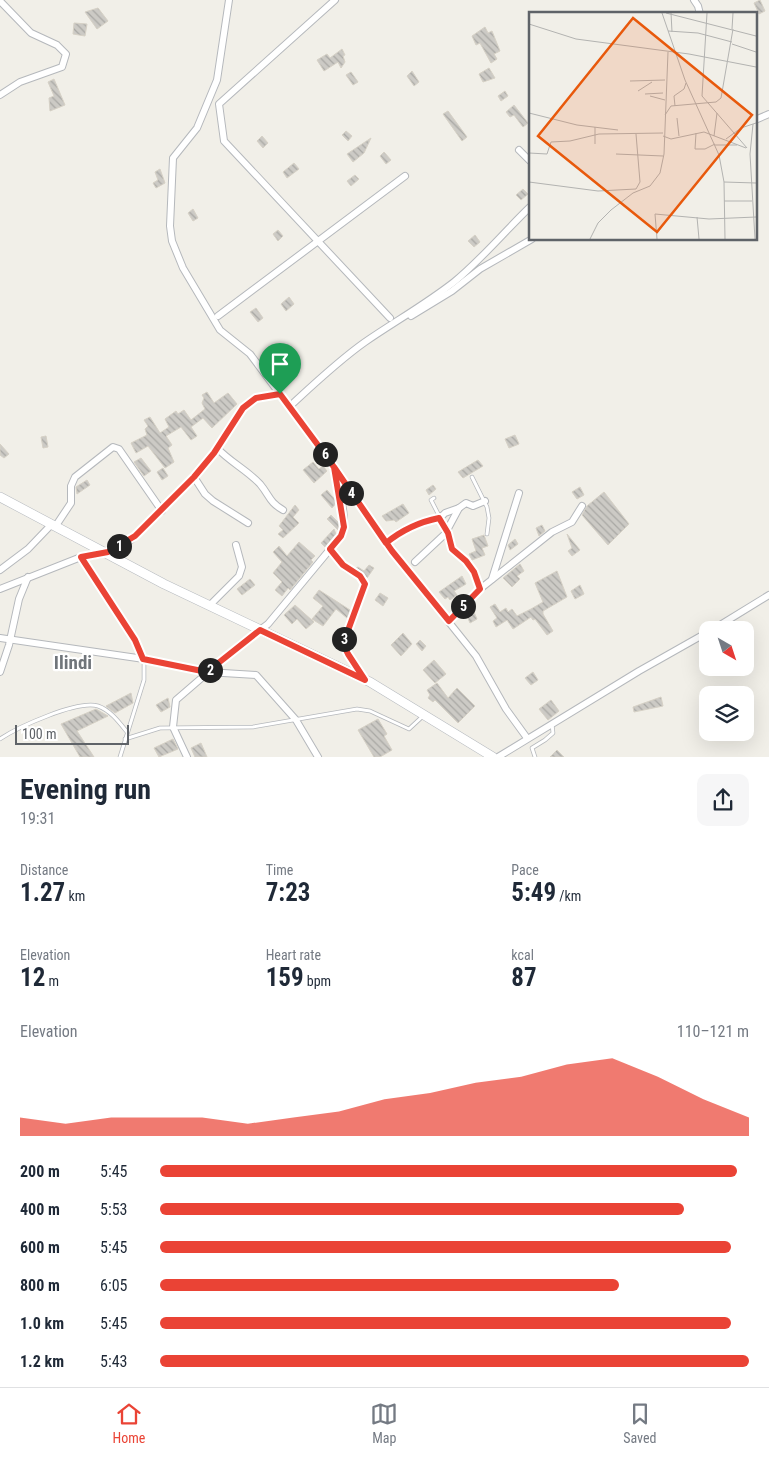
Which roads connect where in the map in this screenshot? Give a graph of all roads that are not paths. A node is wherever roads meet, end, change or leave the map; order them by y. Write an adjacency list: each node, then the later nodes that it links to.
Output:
1 (229, 0): 18 (street)
2 (335, 0): 14 (street)
3 (694, 0): 5 (street)
4 (0, 1): 6 (street)
5 (700, 12)
6 (0, 95)
7 (769, 114): 8 (street)
8 (756, 120)
9 (520, 150): 10 (street)
10 (529, 160)
11 (405, 176): 14 (street)
12 (529, 208): 17 (street)
13 (530, 240): 17 (street)
14 (317, 242): 15 (street); 16 (street)
15 (218, 316)
16 (390, 318)
17 (389, 328): 19 (street)
18 (280, 394): 19 (street); 20 (street)
19 (289, 407): 21 (street)
20 (217, 448): 22 (street); 30 (street)
21 (334, 467): 37 (street); 39 (street)
22 (194, 477): 31 (street); 33 (street)
23 (472, 477): 27 (lane)
24 (519, 493): 45 (street)
25 (0, 497): 34 (street)
26 (434, 498): 32 (lane)
27 (484, 501): 29 (street); 36 (lane)
28 (582, 506): 45 (street)
29 (459, 508): 32 (street); 35 (street)
30 (283, 510)
31 (162, 511): 34 (street); 40 (street)
32 (439, 518): 35 (lane); 37 (street)
33 (248, 523)
34 (53, 526): 40 (street); 43 (street)
35 (446, 531): 42 (street); 47 (lane)
36 (487, 534)
37 (386, 543): 50 (street)
38 (236, 545): 49 (street)
39 (330, 549): 52 (street); 59 (street)
40 (108, 552): 41 (street); 49 (street)
41 (81, 557): 44 (street); 56 (street)
42 (415, 562)
43 (0, 570)
44 (28, 577): 46 (street); 55 (street)
45 (492, 579): 47 (street)
46 (0, 589)
47 (480, 589): 50 (street)
48 (769, 595): 51 (street)
49 (212, 607): 52 (street)
50 (449, 621): 66 (street)
51 (727, 621)
52 (260, 630): 58 (street); 59 (street)
53 (699, 637): 62 (street)
54 (0, 638): 55 (street)
55 (10, 640): 56 (street); 57 (street)
56 (144, 659): 58 (street); 64 (lane)
57 (0, 672)
58 (207, 672): 61 (street); 63 (street)
59 (365, 680): 60 (street)
60 (424, 716): 61 (lane); 71 (street)
61 (296, 720): 63 (lane); 70 (street)
62 (552, 724): 66 (street); 73 (lane)
63 (173, 726): 65 (lane); 69 (street)
64 (127, 732): 65 (lane); 67 (lane)
65 (125, 738): 68 (lane)
66 (527, 738): 72 (street)
67 (0, 739)
68 (120, 757)
69 (187, 757)
70 (318, 757)
71 (493, 757)
72 (498, 757)
73 (535, 757)

